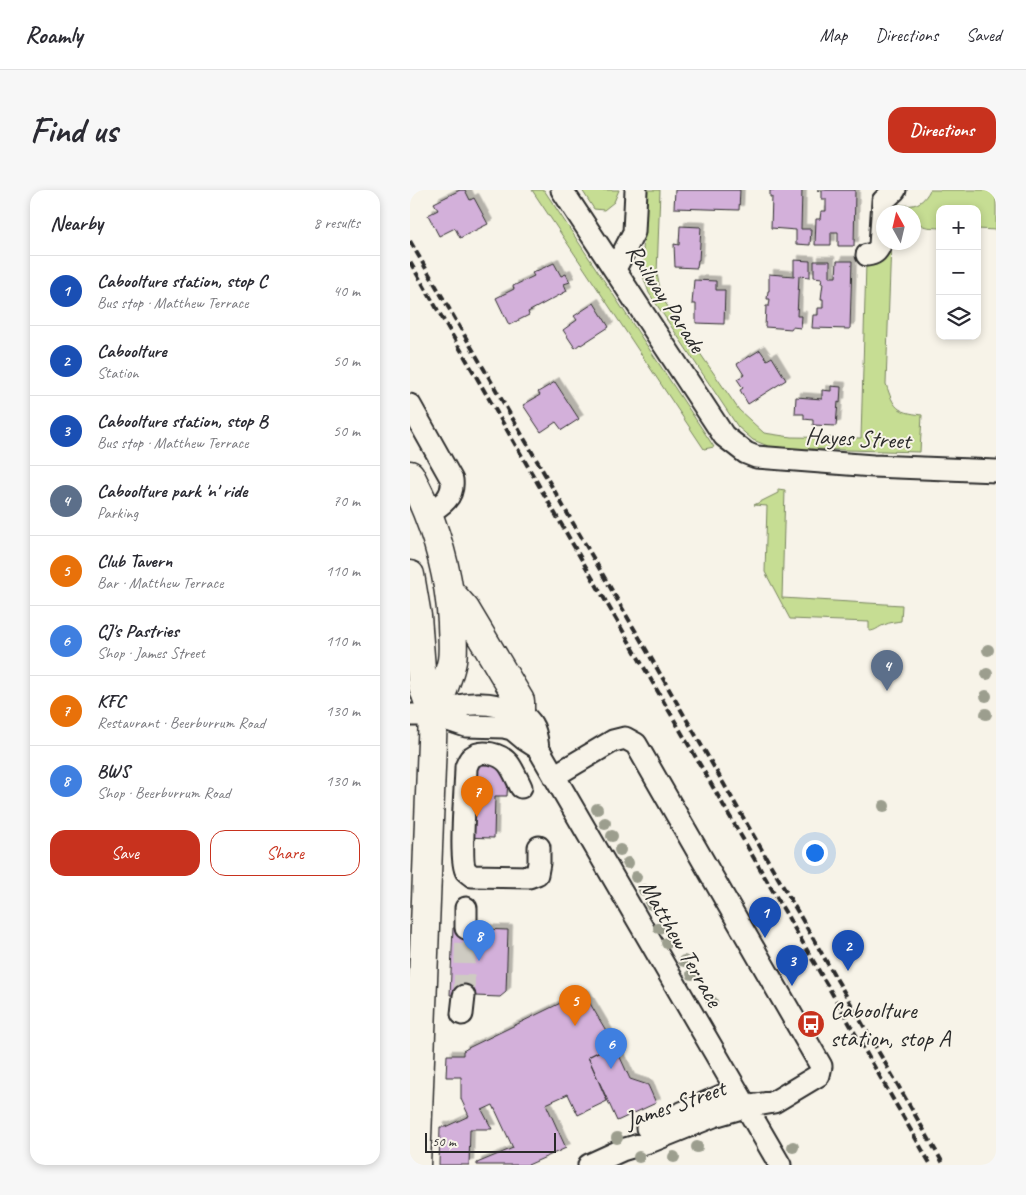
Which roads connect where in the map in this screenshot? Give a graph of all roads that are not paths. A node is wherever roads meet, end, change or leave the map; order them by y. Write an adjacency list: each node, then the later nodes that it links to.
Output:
1 (562, 190): 5 (street, Railway Parade)
2 (636, 190): 5 (street)
3 (895, 190): 4 (street)
4 (866, 255)
5 (615, 269): 7 (street, Railway Parade)
6 (410, 405): 10 (street)
7 (724, 436): 8 (street, Hayes Street)
8 (996, 471)
9 (410, 475): 10 (main road)
10 (428, 514): 12 (main road)
11 (410, 575): 14 (main road)
12 (449, 591): 13 (main road); 14 (main road)
13 (520, 712): 14 (street); 15 (street, Matthew Terrace)
14 (422, 715): 15 (street, Matthew Terrace); 19 (main road)
15 (538, 748): 16 (street, Matthew Terrace)
16 (554, 776): 20 (street, Matthew Terrace); 20 (street, James Street)
17 (521, 787): 18 (street)
18 (538, 847)
19 (417, 978): 21 (main road)
20 (740, 1098): 22 (street, James Street); 23 (street, Matthew Terrace)
21 (416, 1165)
22 (589, 1165)
23 (780, 1165)

